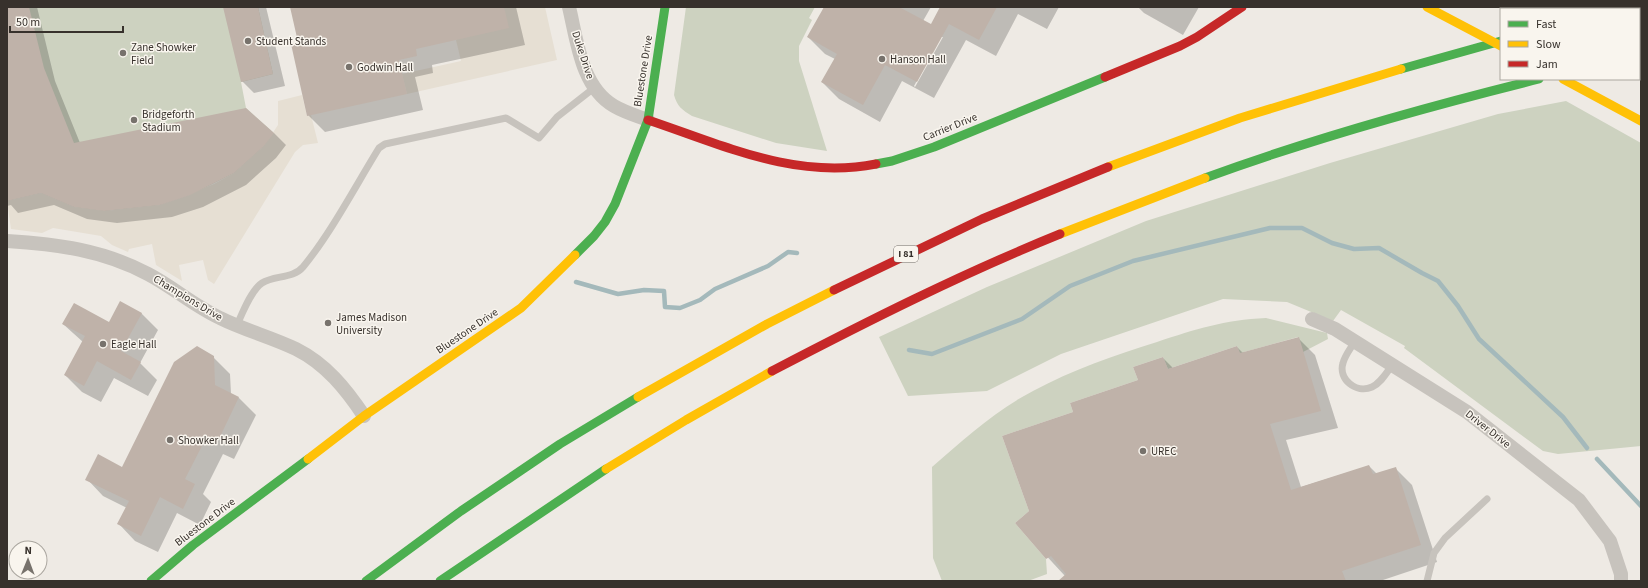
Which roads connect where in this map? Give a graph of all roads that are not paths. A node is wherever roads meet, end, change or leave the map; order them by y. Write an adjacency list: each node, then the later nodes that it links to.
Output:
1 (569, 7): 9 (street, Duke Drive)
2 (665, 7): 10 (main road, Bluestone Drive)
3 (1242, 7): 10 (main road, Carrier Drive)
4 (1427, 7): 6 (main road, bridge)
5 (1500, 41): 20 (main road, I 81)
6 (1500, 45)
7 (1536, 80): 21 (main road)
8 (1565, 80): 11 (main road)
9 (594, 88): 10 (street, Duke Drive); 14 (lane)
10 (648, 120): 17 (main road, Bluestone Drive)
11 (1641, 120)
12 (7, 241): 14 (street, Champions Drive)
13 (1312, 319): 15 (street, Driver Drive)
14 (237, 325): 17 (street, Champions Drive)
15 (1355, 341): 16 (street, Driver Drive); 16 (lane)
16 (1393, 364): 23 (street, Driver Drive)
17 (364, 416): 19 (main road, Bluestone Drive)
18 (1487, 499): 22 (lane)
19 (150, 581)
20 (366, 581)
21 (440, 581)
22 (1426, 581)
23 (1621, 581)

